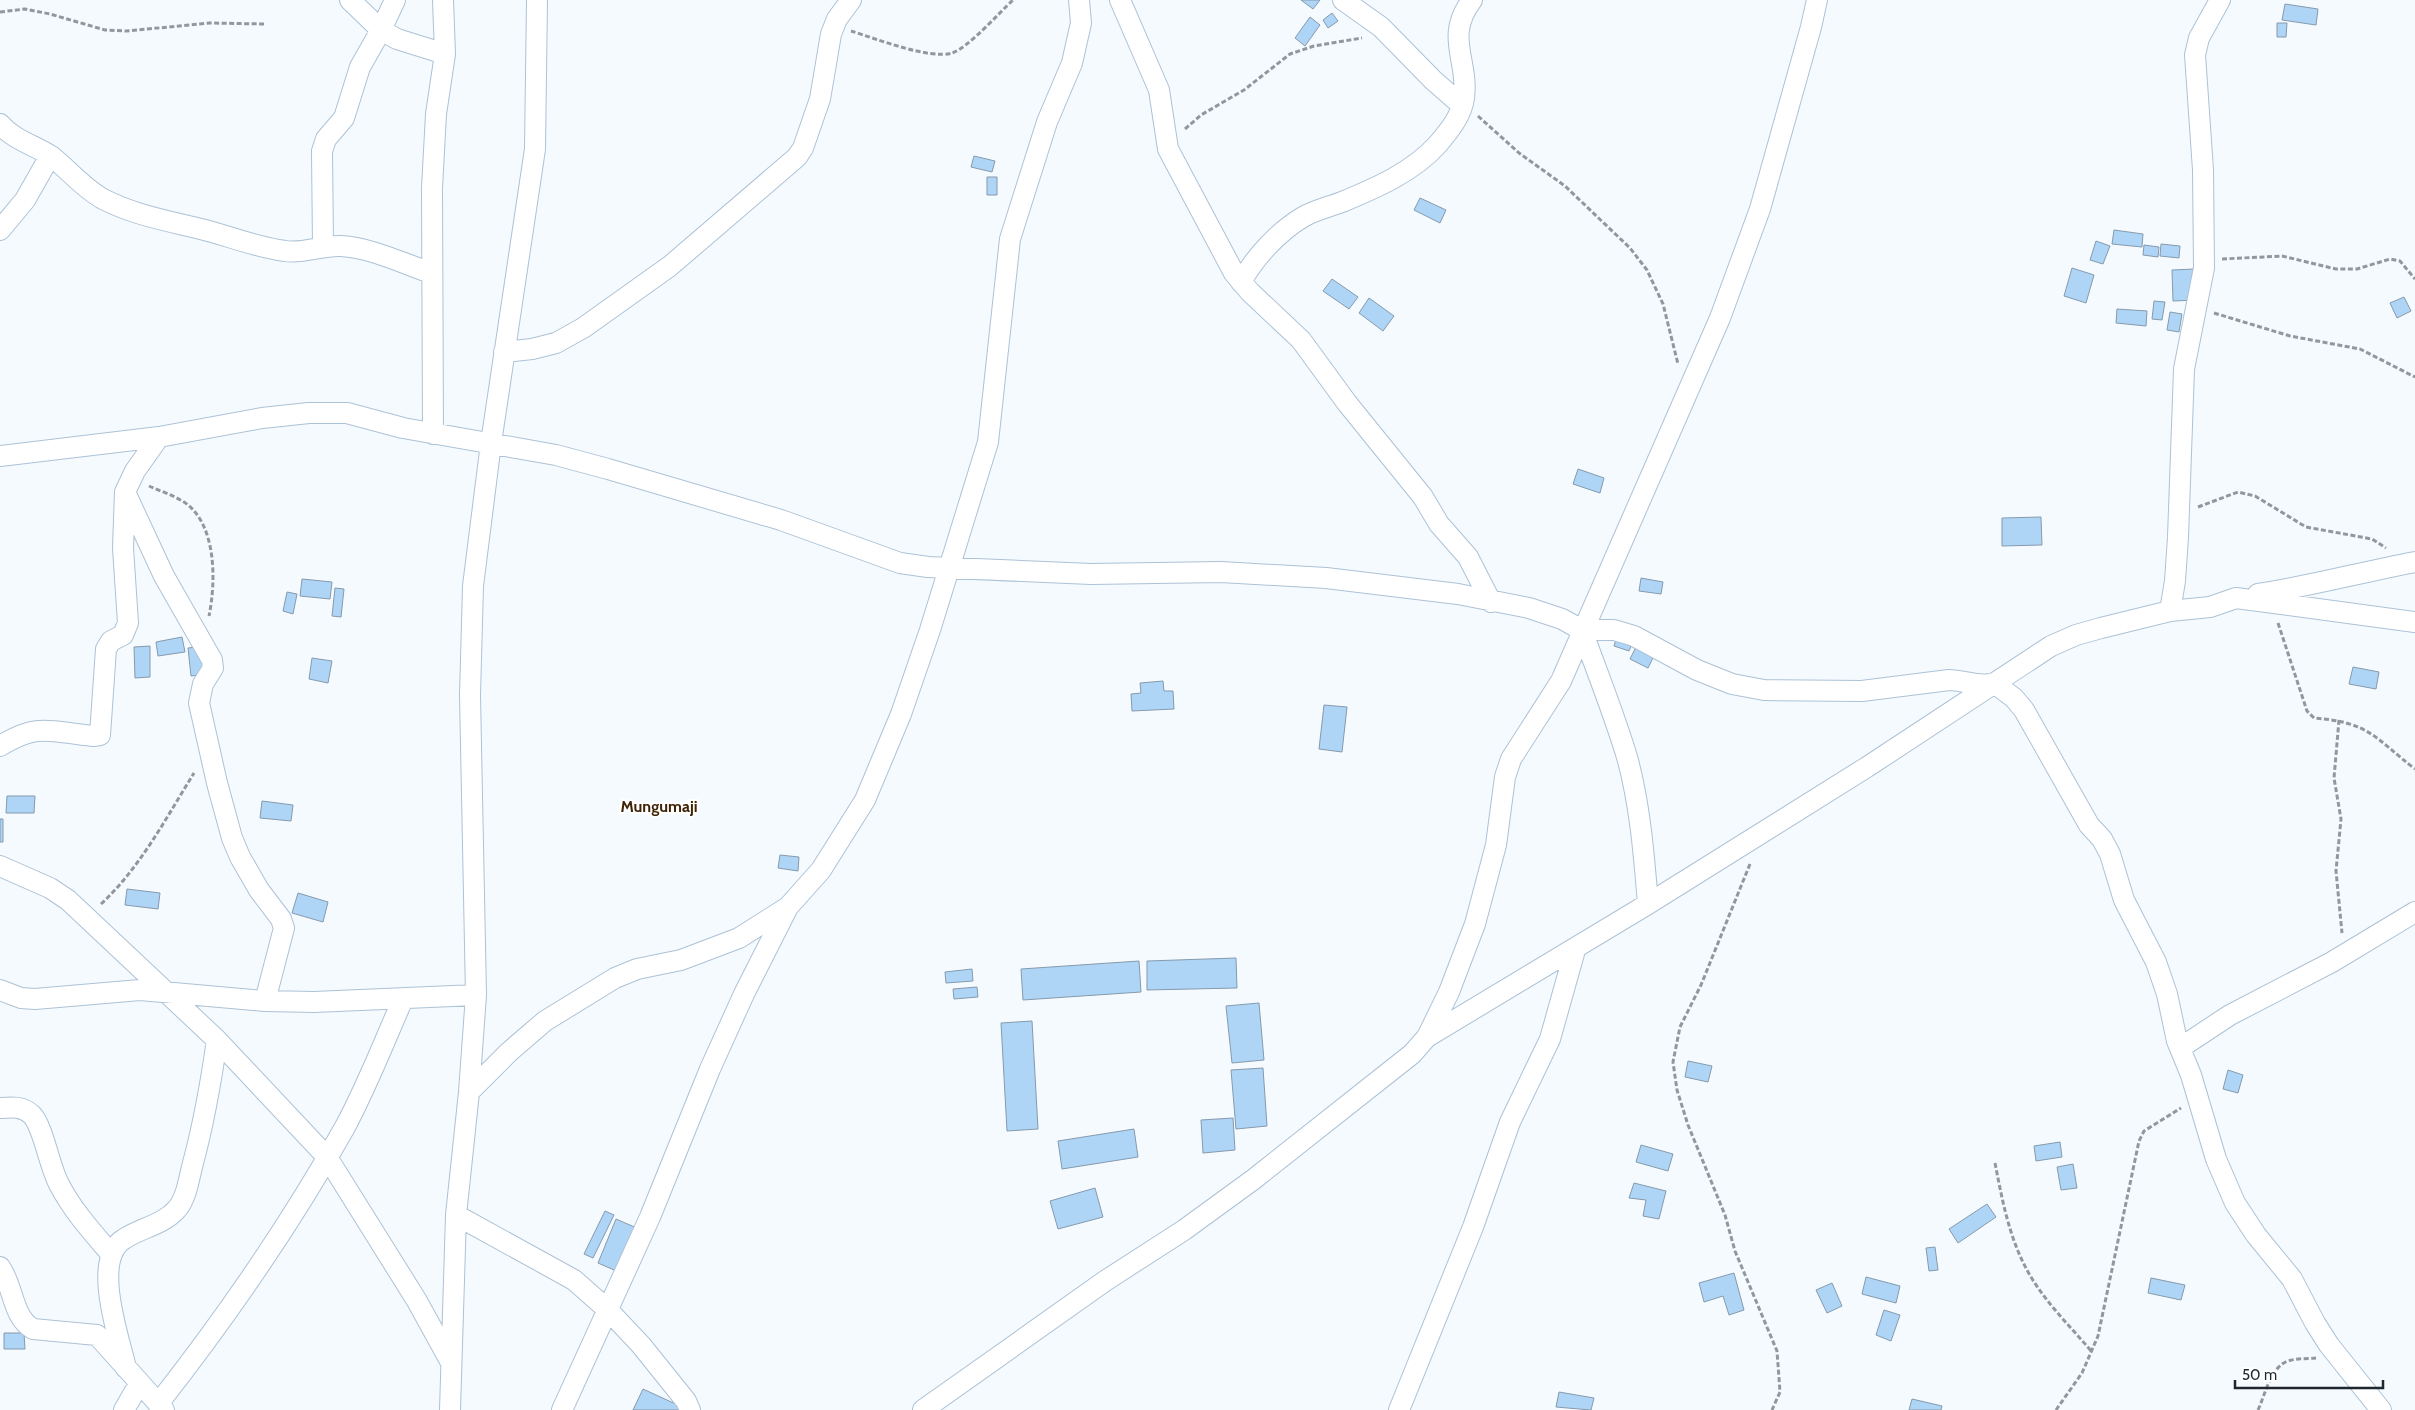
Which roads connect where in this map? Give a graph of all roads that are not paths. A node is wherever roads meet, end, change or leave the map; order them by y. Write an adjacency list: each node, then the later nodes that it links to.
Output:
1 (350, 0): 12 (street)
2 (395, 0): 12 (street)
3 (443, 0): 13 (street)
4 (537, 0): 21 (street)
5 (851, 0): 21 (street)
6 (1079, 0): 28 (street)
7 (1120, 0): 20 (street)
8 (1343, 0): 14 (street)
9 (1472, 0): 14 (street)
10 (1817, 0): 33 (street)
11 (2220, 0): 31 (street)
12 (382, 30): 13 (street); 18 (street)
13 (445, 54): 19 (street)
14 (1463, 101): 20 (street)
15 (0, 124): 16 (street)
16 (50, 156): 17 (street); 18 (street)
17 (0, 230)
18 (323, 247): 19 (street)
19 (431, 274): 22 (street)
20 (1241, 282): 30 (street)
21 (504, 352): 24 (street)
22 (433, 434): 23 (street); 24 (street)
23 (159, 437): 25 (street); 26 (street)
24 (490, 443): 28 (street); 43 (street)
25 (0, 456)
26 (128, 486): 35 (street); 45 (street)
27 (2412, 563): 29 (street)
28 (948, 567): 30 (street); 38 (street)
29 (2236, 598): 31 (street); 32 (street)
30 (1490, 602): 33 (street)
31 (2170, 611): 34 (street)
32 (2415, 622)
33 (1582, 630): 34 (street); 37 (street); 46 (street)
34 (1994, 683): 37 (street); 48 (street)
35 (0, 746)
36 (0, 866): 42 (street)
37 (1648, 904): 40 (street)
38 (788, 907): 49 (street); 55 (street)
39 (2415, 912): 48 (street)
40 (1575, 950): 46 (street); 65 (street)
41 (0, 990): 42 (street)
42 (166, 992): 45 (street); 47 (street)
43 (476, 995): 44 (street); 49 (street)
44 (403, 999): 45 (street); 51 (street)
45 (265, 1001)
46 (1427, 1037): 64 (street)
47 (217, 1040): 51 (street); 53 (street)
48 (2180, 1048): 66 (street)
49 (469, 1092): 52 (street)
50 (0, 1108): 53 (street)
51 (327, 1157): 56 (street); 59 (street)
52 (456, 1215): 55 (street); 56 (street)
53 (111, 1254): 57 (street)
54 (0, 1268): 57 (street)
55 (608, 1310): 62 (street); 63 (street)
56 (451, 1363): 61 (street)
57 (126, 1368): 58 (street)
58 (140, 1384): 59 (street); 60 (street)
59 (161, 1407)
60 (124, 1410)
61 (450, 1410)
62 (562, 1410)
63 (690, 1410)
64 (923, 1410)
65 (1399, 1410)
66 (2381, 1410)

